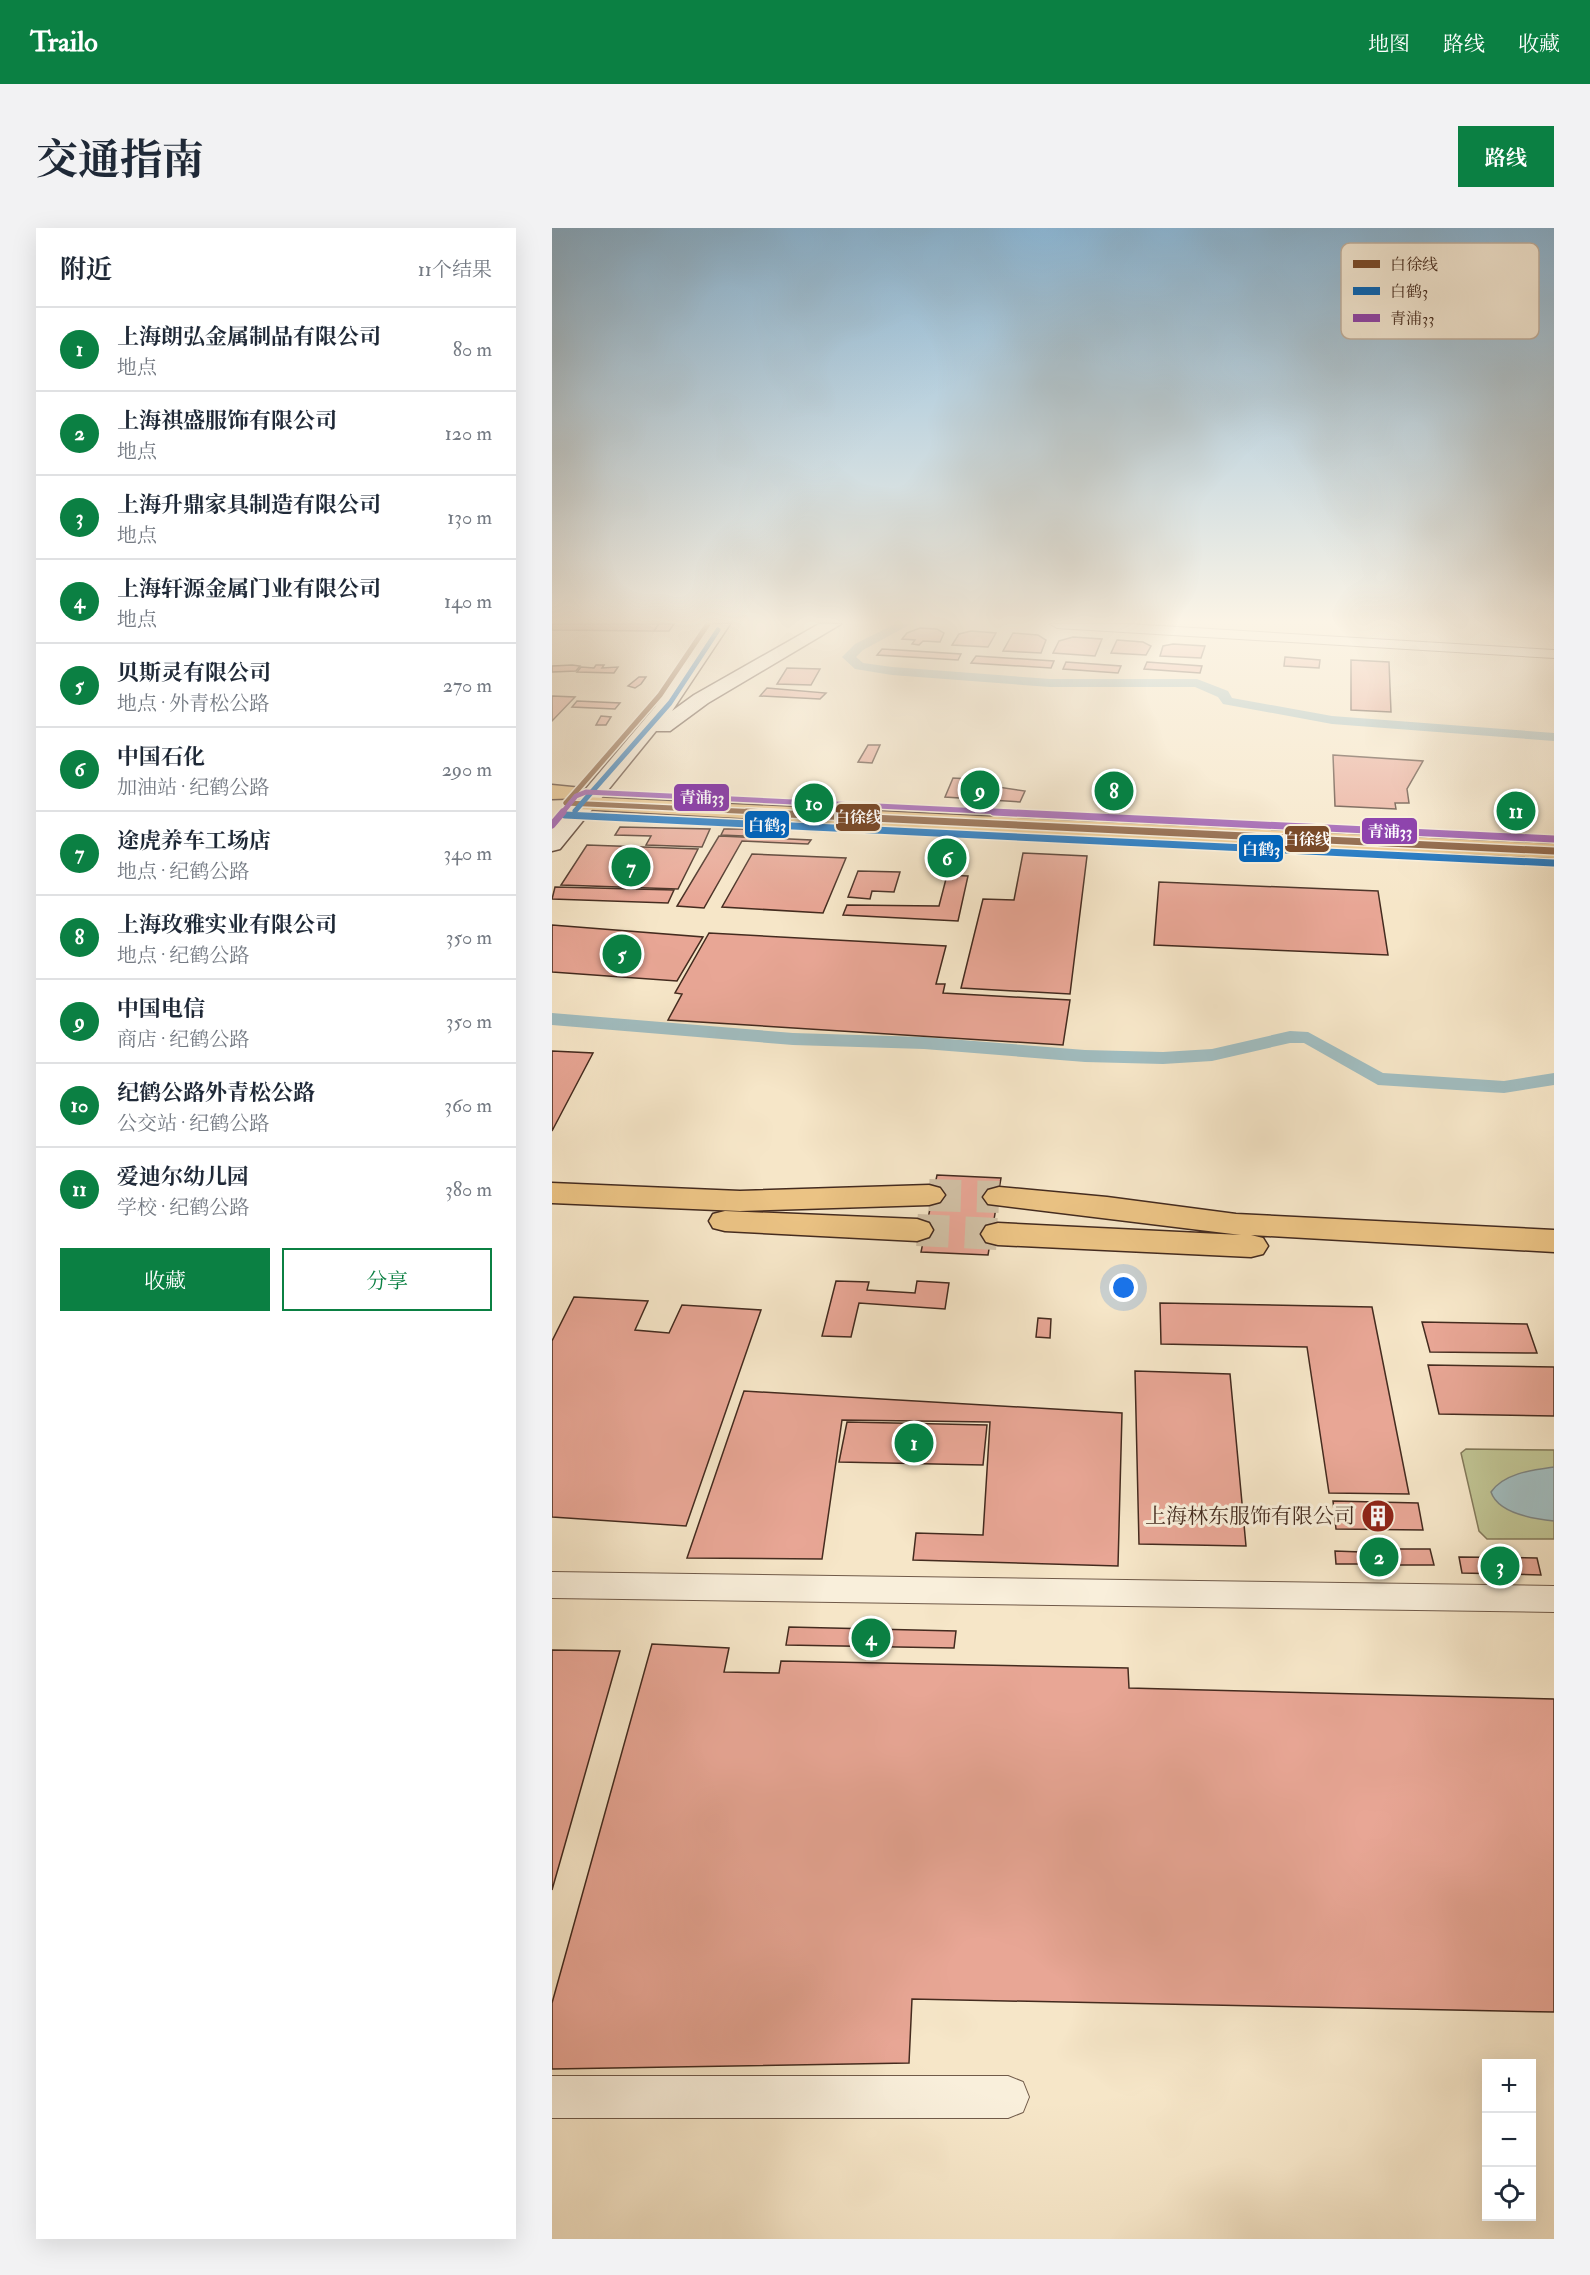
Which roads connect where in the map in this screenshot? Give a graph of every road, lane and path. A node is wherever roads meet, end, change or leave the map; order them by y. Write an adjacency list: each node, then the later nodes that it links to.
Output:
1 (645, 718): 5 (main road)
2 (658, 718): 4 (main road)
3 (672, 718): 5 (main road)
4 (655, 720): 5 (main road)
5 (623, 750): 6 (main road)
6 (568, 801): 7 (main road); 8 (main road); 9 (main road)
7 (1554, 843)
8 (552, 844)
9 (1554, 851)
10 (552, 1193): 11 (main road)
11 (929, 1195)
12 (999, 1197): 16 (main road)
13 (552, 1212): 14 (main road)
14 (917, 1230)
15 (998, 1234): 17 (main road)
16 (1554, 1240)
17 (1554, 1260)
18 (552, 1585): 19 (street)
19 (1554, 1599)
20 (552, 2097): 21 (street)
21 (1008, 2097)

